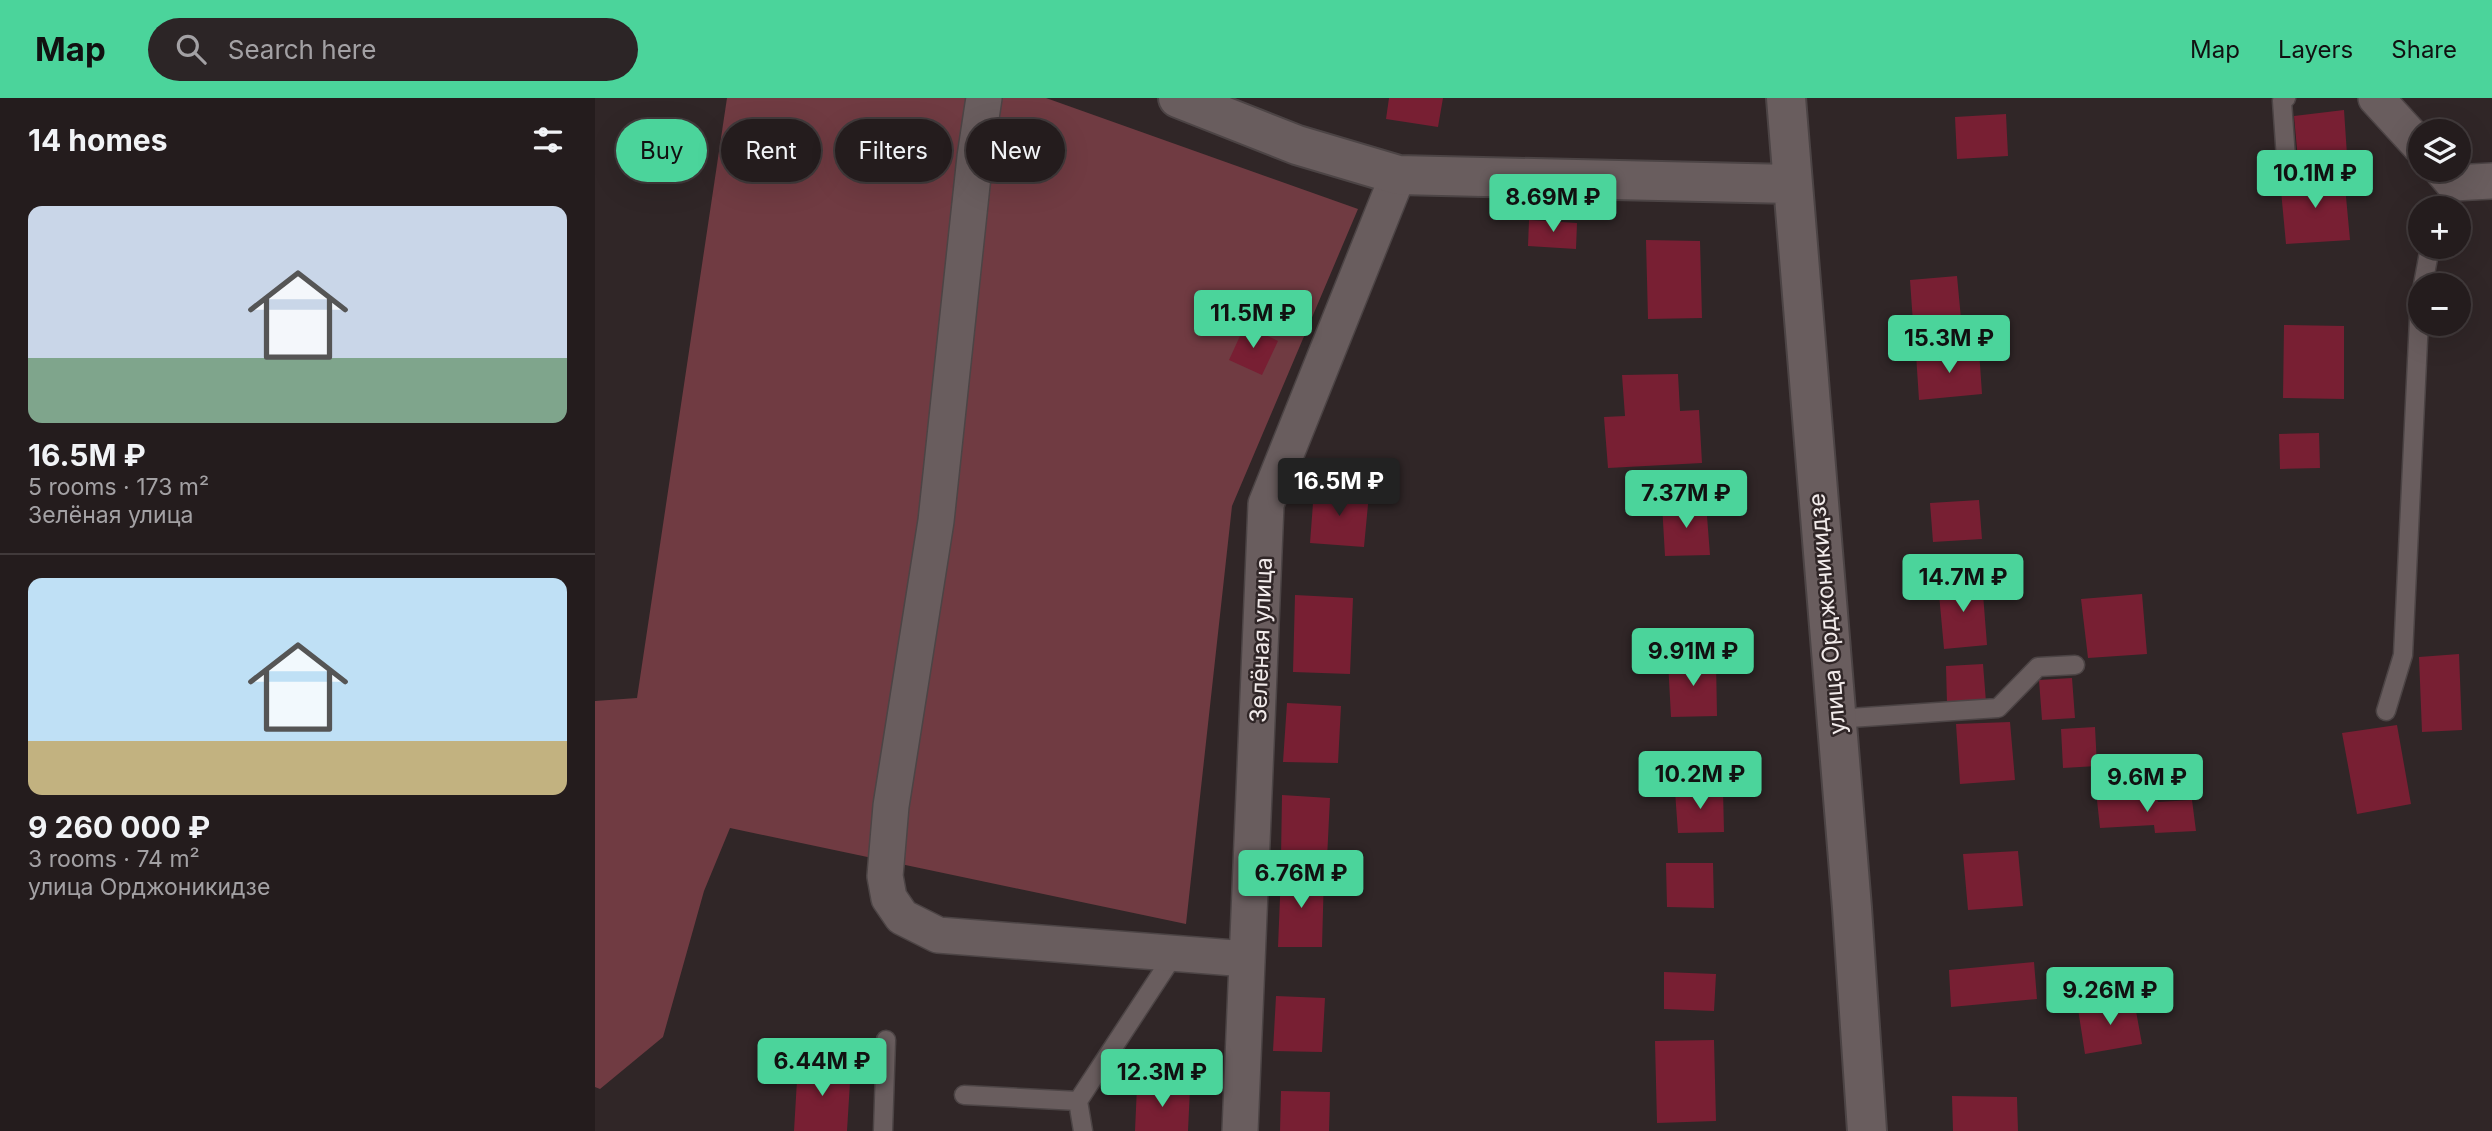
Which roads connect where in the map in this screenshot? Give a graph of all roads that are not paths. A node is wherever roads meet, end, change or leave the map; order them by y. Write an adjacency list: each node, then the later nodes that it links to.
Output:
1 (984, 98): 16 (street)
2 (1178, 98): 8 (main road)
3 (1786, 98): 10 (main road, улица Орджоникидзе)
4 (2286, 98): 7 (lane)
5 (2377, 98): 6 (street)
6 (2408, 133)
7 (2287, 173)
8 (1398, 175): 10 (main road); 17 (street, Зелёная улица)
9 (2492, 181): 11 (street)
10 (1793, 184): 15 (main road, улица Орджоникидзе)
11 (2446, 187)
12 (2418, 336): 14 (lane)
13 (2075, 665): 15 (lane)
14 (2386, 711)
15 (1835, 719): 24 (main road, улица Орджоникидзе)
16 (1175, 953): 17 (street); 20 (lane)
17 (1247, 959): 23 (street, Зелёная улица)
18 (886, 1040): 21 (lane)
19 (964, 1095): 20 (lane)
20 (1078, 1101): 22 (lane)
21 (883, 1131)
22 (1083, 1131)
23 (1240, 1131)
24 (1867, 1131)

